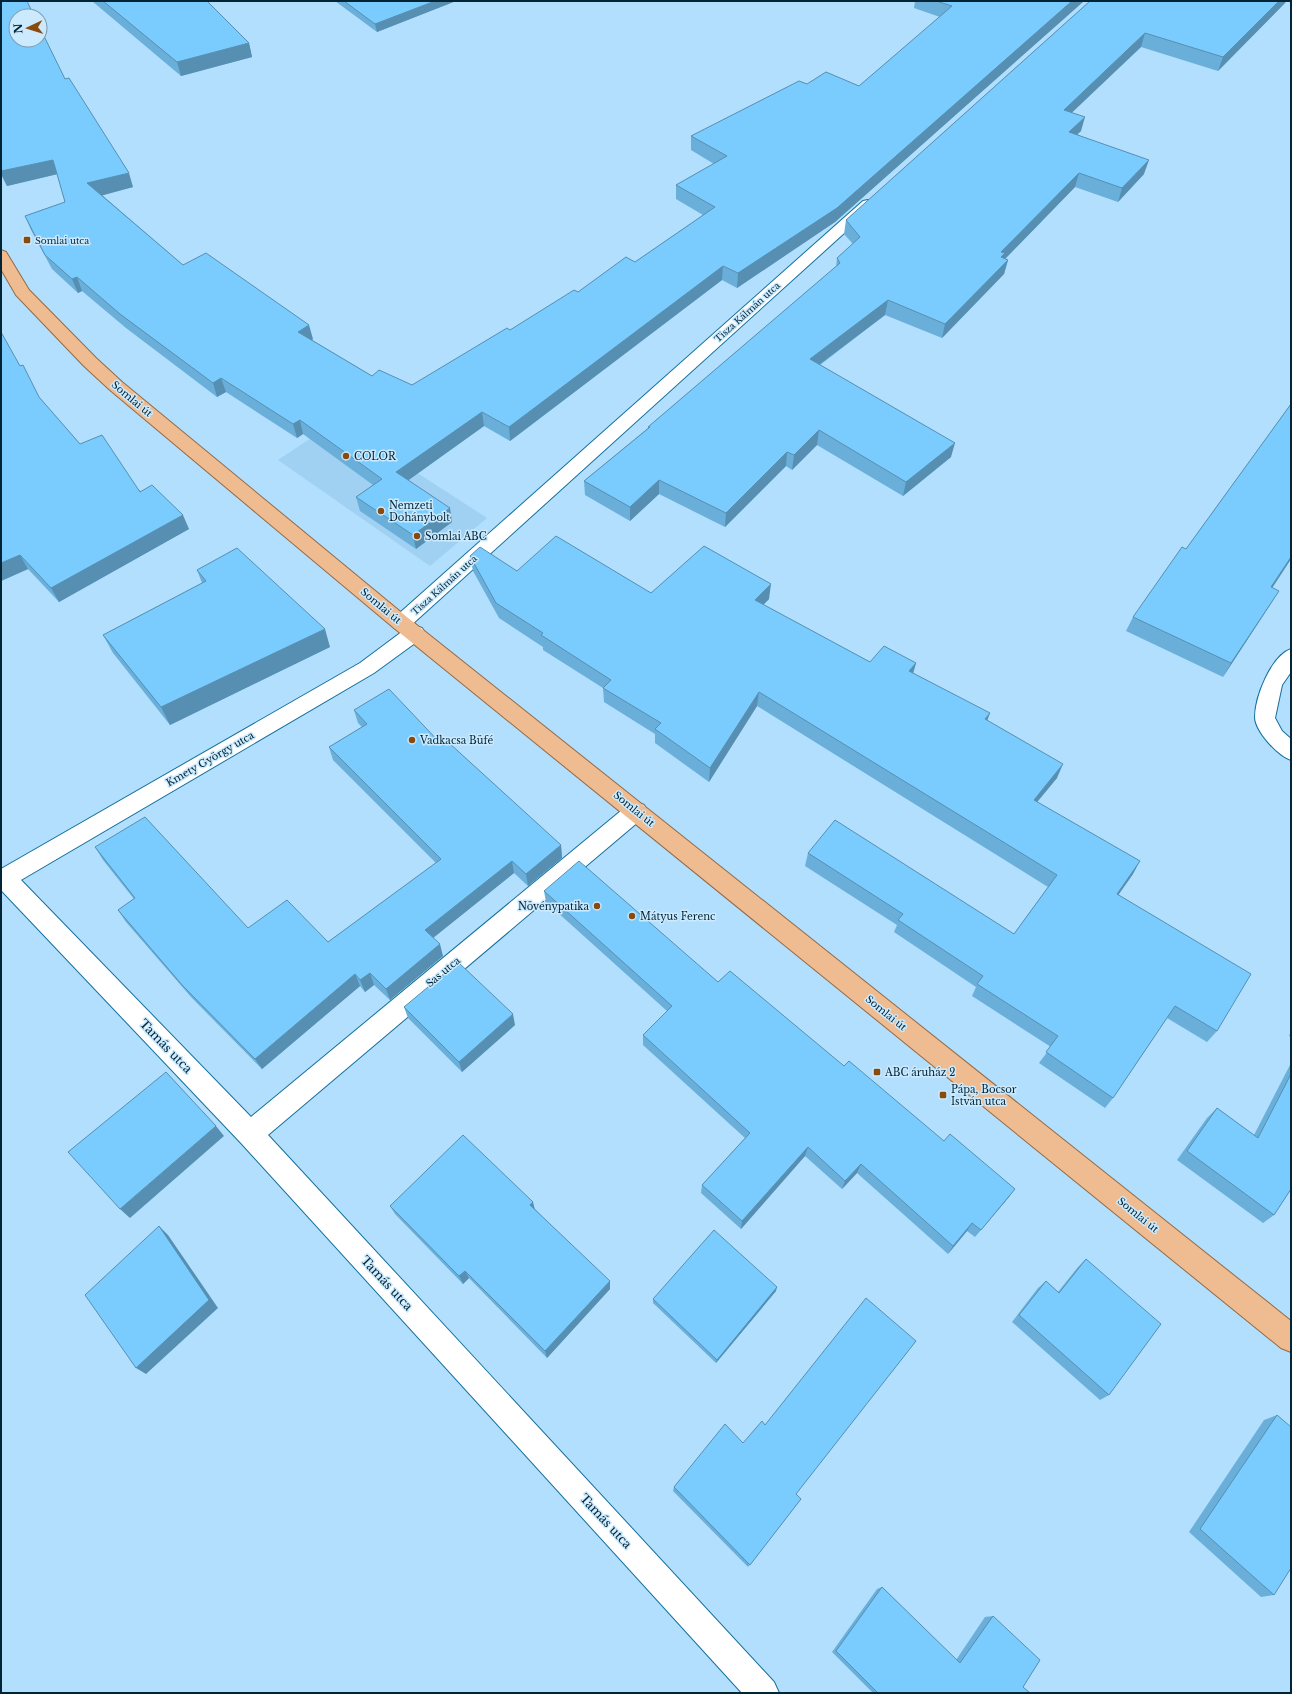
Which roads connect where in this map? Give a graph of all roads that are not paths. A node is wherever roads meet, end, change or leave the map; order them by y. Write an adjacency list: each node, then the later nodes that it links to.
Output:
1 (877, 196): 3 (street, Tisza Kálmán utca)
2 (1, 255): 3 (main road, Somlai út)
3 (408, 628): 6 (main road, Somlai út); 7 (street, Kmety György utca)
4 (1291, 657): 5 (street)
5 (1291, 752)
6 (636, 810): 8 (street, Sas utca); 9 (main road, Somlai út)
7 (3, 879): 8 (street, Tamás utca)
8 (250, 1134): 10 (street, Tamás utca)
9 (1291, 1338)
10 (763, 1693)

